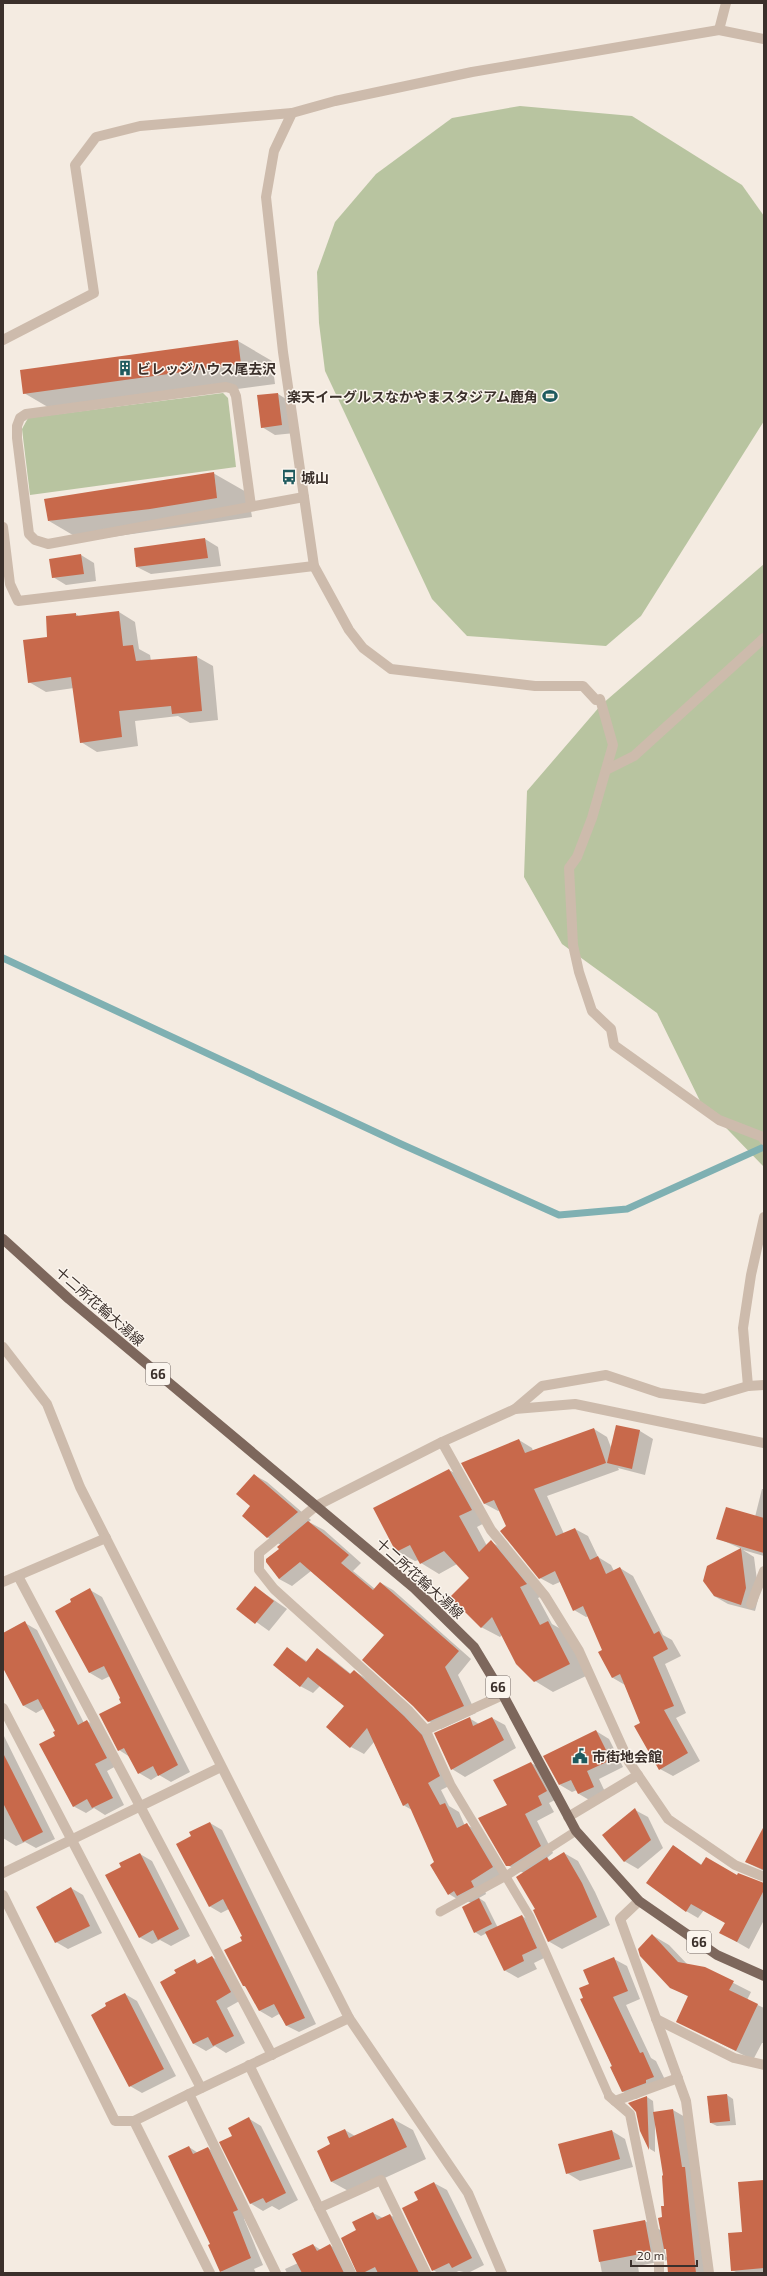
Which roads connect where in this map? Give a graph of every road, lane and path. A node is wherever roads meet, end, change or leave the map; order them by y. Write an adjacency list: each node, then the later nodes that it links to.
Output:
1 (726, 3): 2 (street)
2 (719, 30): 3 (street); 4 (street)
3 (764, 39)
4 (292, 113): 5 (street); 6 (street)
5 (3, 340)
6 (304, 496): 7 (street); 9 (street)
7 (251, 506): 7 (street)
8 (3, 527): 9 (street)
9 (314, 566): 11 (street)
10 (764, 638): 11 (street)
11 (606, 770): 12 (street)
12 (764, 1140)
13 (764, 1217): 17 (street)
14 (3, 1239): 21 (main road, 十二所花輪大湯線 / 66)
15 (3, 1347): 22 (street)
16 (764, 1385): 17 (street)
17 (748, 1386): 18 (street)
18 (516, 1409): 19 (street); 20 (street)
19 (442, 1442): 21 (street); 31 (street)
20 (764, 1444)
21 (316, 1506): 27 (main road, 十二所花輪大湯線 / 66); 29 (street)
22 (106, 1538): 24 (street); 30 (street)
23 (764, 1571): 26 (street)
24 (18, 1576): 25 (street); 32 (street)
25 (3, 1582)
26 (751, 1604)
27 (503, 1694): 29 (street); 33 (main road, 十二所花輪大湯線 / 66)
28 (3, 1708): 35 (street)
29 (426, 1730): 37 (lane)
30 (221, 1767): 32 (street); 43 (street)
31 (638, 1775): 33 (street); 38 (street)
32 (140, 1807): 35 (street); 45 (street)
33 (568, 1817): 34 (main road, 十二所花輪大湯線 / 66)
34 (576, 1831): 37 (lane); 40 (main road, 十二所花輪大湯線 / 66)
35 (72, 1839): 36 (street); 49 (street)
36 (3, 1873)
37 (506, 1876): 41 (lane); 51 (lane)
38 (764, 1877)
39 (3, 1895): 52 (street)
40 (639, 1901): 42 (main road, 十二所花輪大湯線 / 66); 44 (street)
41 (440, 1912)
42 (764, 1976)
43 (350, 2018): 45 (street); 58 (street)
44 (656, 2019): 47 (street); 48 (street)
45 (272, 2055): 46 (street)
46 (250, 2065): 49 (street); 53 (street)
47 (764, 2065)
48 (678, 2078): 51 (street); 60 (street)
49 (201, 2088): 50 (street)
50 (189, 2094): 52 (street); 55 (street)
51 (612, 2098): 59 (street)
52 (134, 2121): 54 (street)
53 (319, 2208): 56 (street); 57 (street)
54 (210, 2273)
55 (276, 2273)
56 (351, 2273)
57 (426, 2273)
58 (502, 2273)
59 (659, 2273)
60 (709, 2273)

